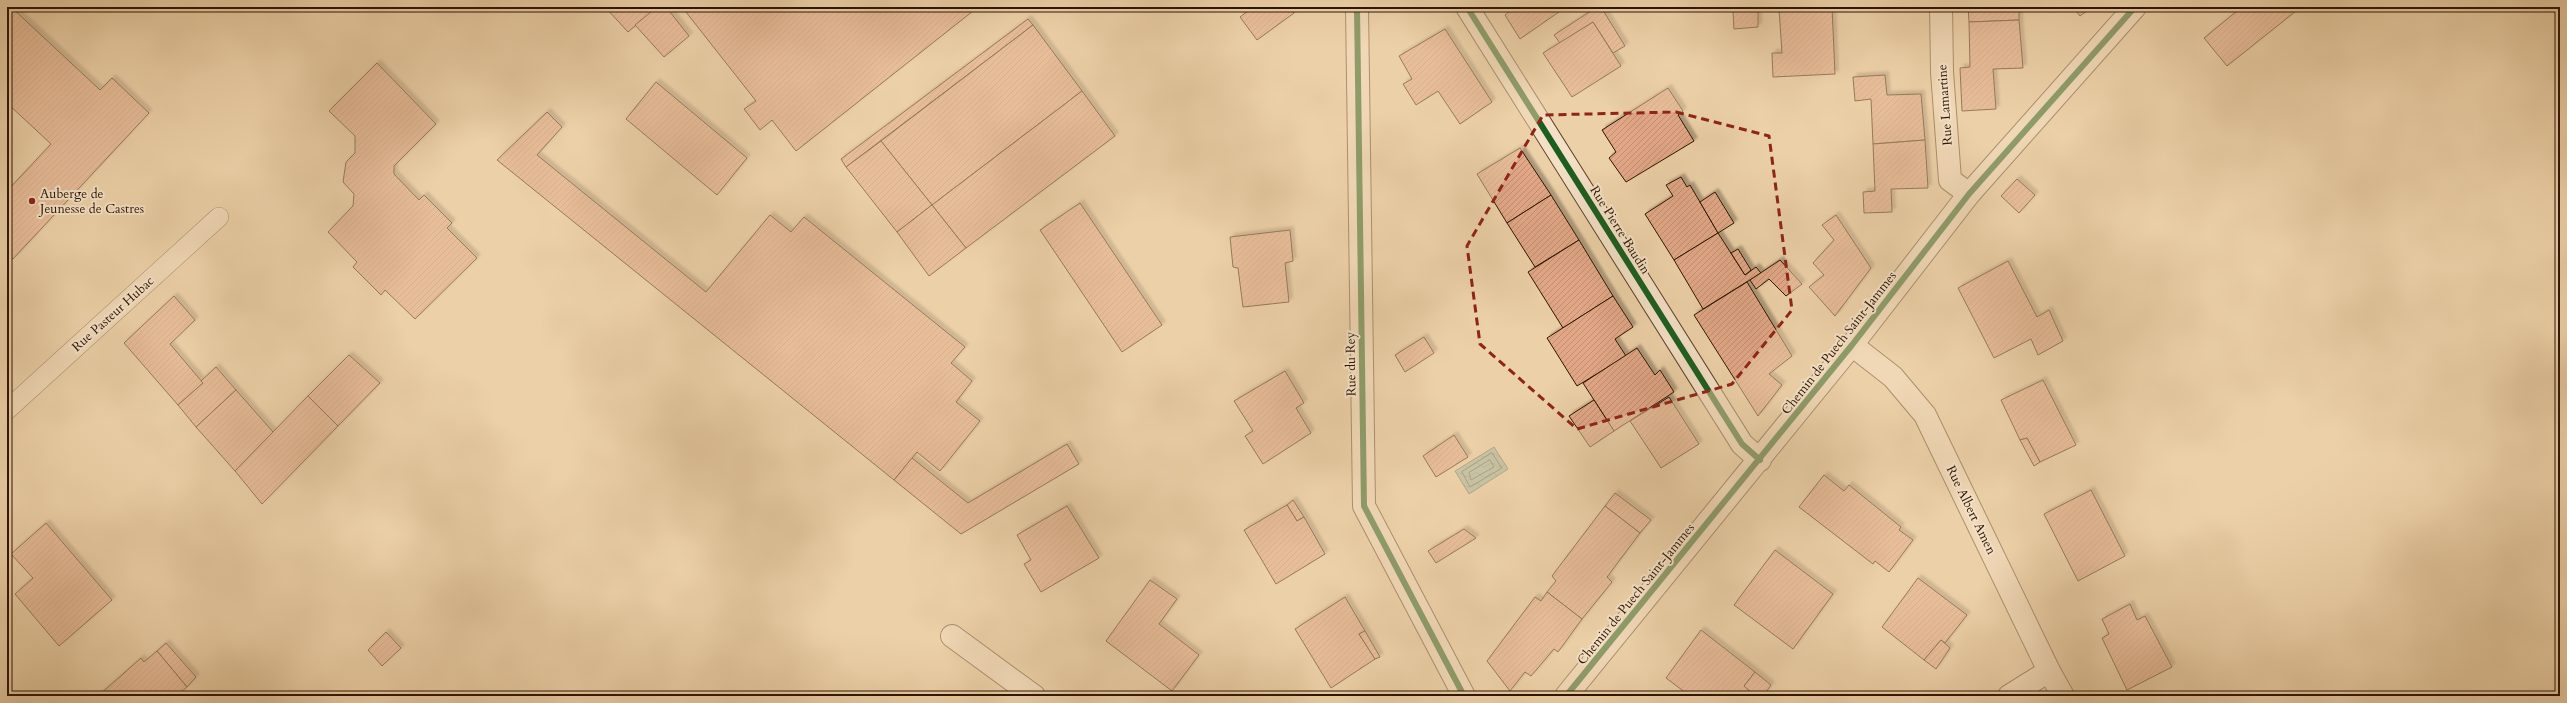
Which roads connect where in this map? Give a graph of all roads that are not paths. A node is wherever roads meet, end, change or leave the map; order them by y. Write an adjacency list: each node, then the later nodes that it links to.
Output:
1 (1357, 7): 13 (street, Rue du Rey)
2 (1467, 7): 9 (street, Rue Pierre Baudin)
3 (1941, 7): 5 (street, Rue Lamartine)
4 (2135, 7): 5 (street, Chemin de Puech Saint-Jammes)
5 (1969, 194): 7 (street, Chemin de Puech Saint-Jammes)
6 (219, 217): 8 (lane, Rue Pasteur Hubac)
7 (1852, 346): 9 (street, Chemin de Puech Saint-Jammes); 11 (street, Rue Albert Amen)
8 (7, 410)
9 (1760, 460): 14 (street, Chemin de Puech Saint-Jammes)
10 (952, 636): 12 (street)
11 (2049, 671): 15 (street); 16 (street, Rue Albert Amen)
12 (1034, 696)
13 (1464, 696)
14 (1566, 696)
15 (2009, 696)
16 (2063, 696)

